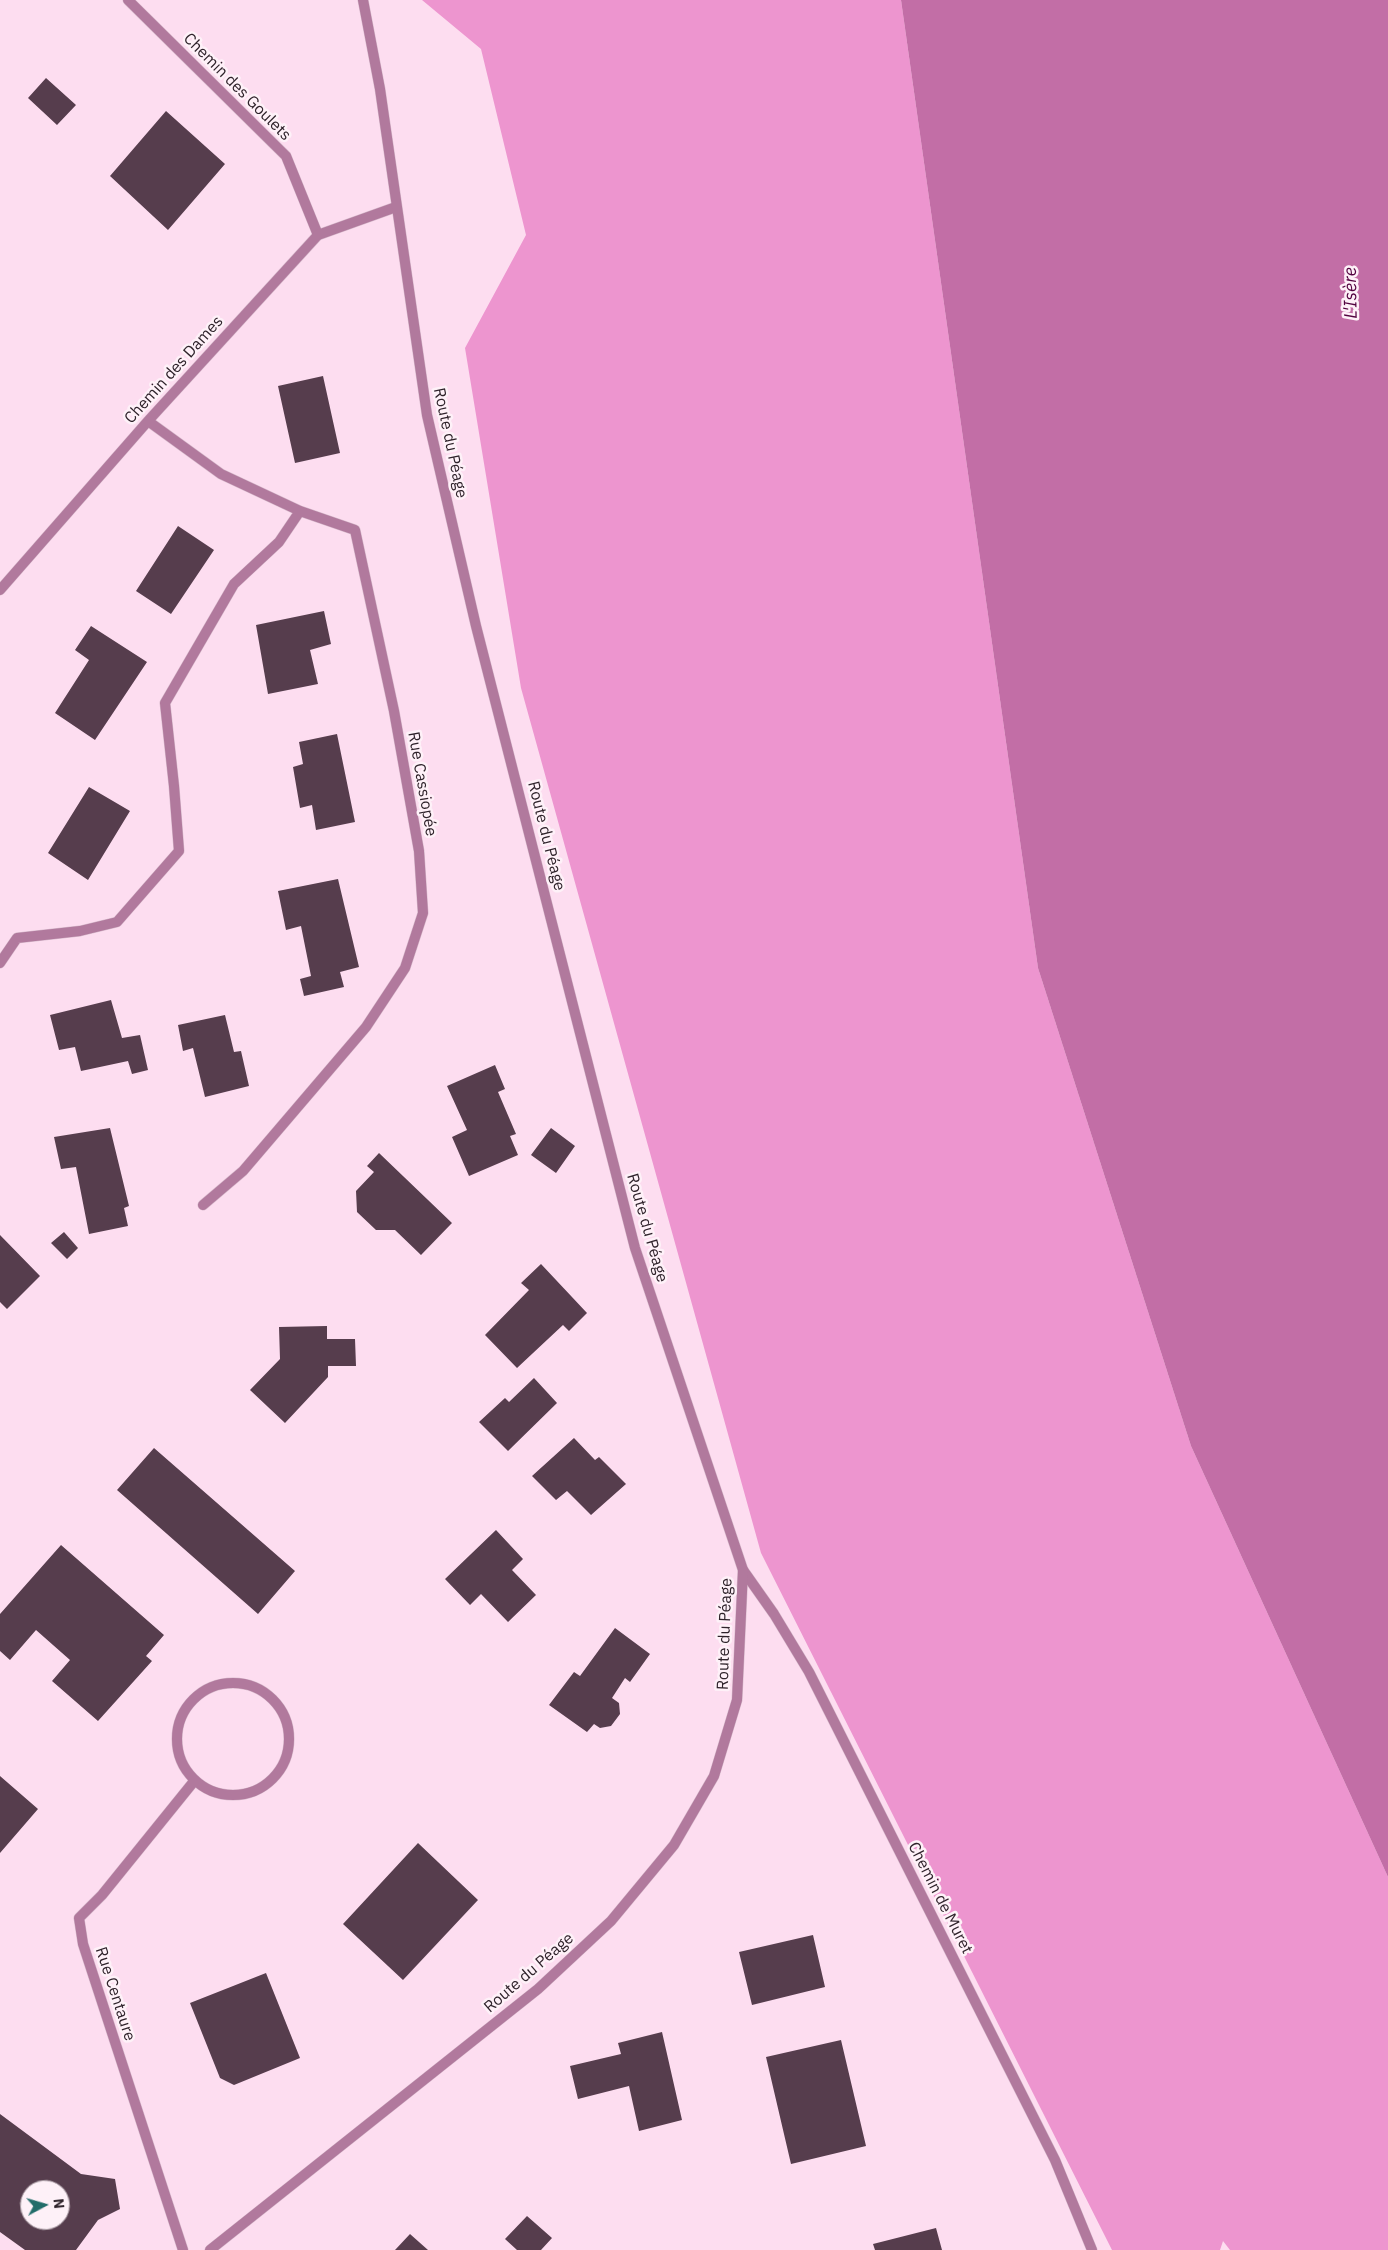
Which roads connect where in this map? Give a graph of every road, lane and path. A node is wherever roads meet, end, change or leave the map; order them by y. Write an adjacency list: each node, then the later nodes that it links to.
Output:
1 (128, 0): 4 (street, Chemin des Goulets)
2 (364, 0): 3 (street, Route du Péage)
3 (396, 207): 4 (street, Chemin des Dames); 10 (street, Route du Péage)
4 (318, 235): 5 (street, Chemin des Dames)
5 (148, 421): 6 (street, Rue Cassiopée); 7 (street, Chemin des Dames)
6 (300, 511): 8 (street); 9 (street, Rue Cassiopée)
7 (0, 590)
8 (0, 964)
9 (203, 1205)
10 (743, 1570): 13 (street, Route du Péage); 14 (street, Chemin de Muret)
11 (195, 1780): 11 (street); 12 (street, Rue Centaure)
12 (183, 2250)
13 (210, 2250)
14 (1092, 2250)

